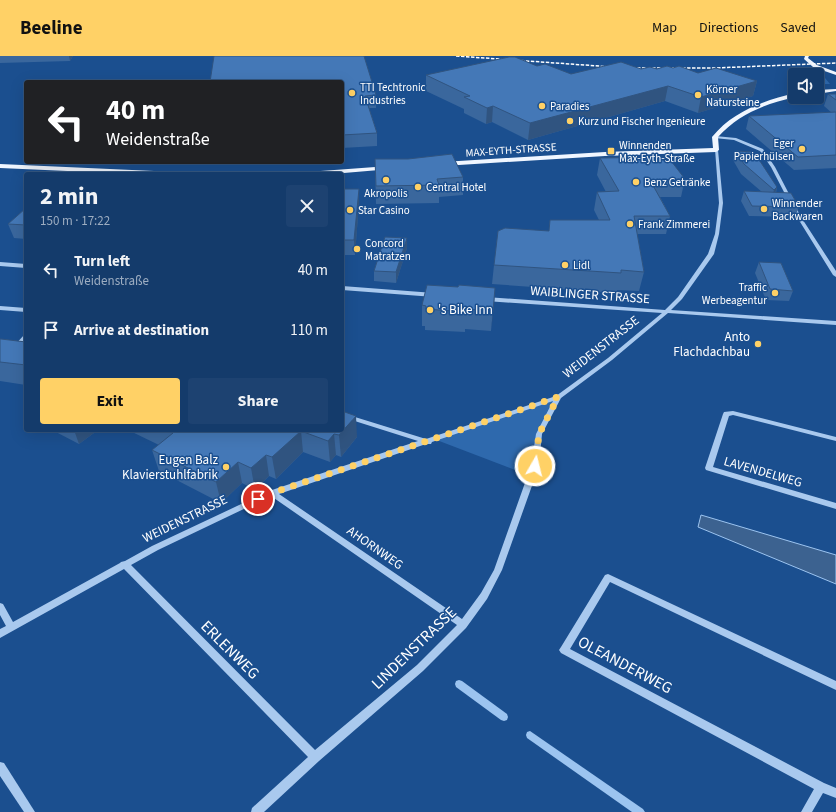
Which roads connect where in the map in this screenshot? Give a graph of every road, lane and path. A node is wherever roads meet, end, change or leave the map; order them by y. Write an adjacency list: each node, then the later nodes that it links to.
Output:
1 (807, 56): 2 (main road)
2 (836, 74)
3 (836, 90): 4 (main road)
4 (824, 91)
5 (788, 97): 6 (main road)
6 (715, 137): 7 (main road); 15 (street)
7 (716, 150): 8 (main road, MAX-EYTH-STRASSE); 21 (street, WEIDENSTRASSE)
8 (435, 165)
9 (0, 166): 11 (main road)
10 (398, 168): 12 (main road)
11 (132, 172)
12 (337, 172)
13 (0, 264): 14 (street)
14 (24, 266)
15 (836, 275)
16 (344, 288): 17 (street)
17 (444, 295)
18 (482, 298): 21 (street, WAIBLINGER STRASSE)
19 (0, 308): 20 (street)
20 (24, 310)
21 (666, 312): 22 (street, WAIBLINGER STRASSE); 27 (street, WEIDENSTRASSE)
22 (836, 323)
23 (24, 338): 25 (street)
24 (7, 348): 25 (street)
25 (14, 348): 26 (street)
26 (24, 349)
27 (558, 397): 30 (street, WEIDENSTRASSE); 35 (street, LINDENSTRASSE)
28 (344, 416): 30 (street)
29 (836, 439): 32 (street, LAVENDELWEG)
30 (428, 442): 31 (street, WEIDENSTRASSE)
31 (272, 493): 33 (street, WEIDENSTRASSE); 35 (street, AHORNWEG)
32 (836, 506)
33 (124, 564): 36 (street, WEIDENSTRASSE); 39 (street, ERLENWEG)
34 (0, 608): 36 (street)
35 (463, 625): 39 (street, LINDENSTRASSE)
36 (11, 627): 37 (street, WEIDENSTRASSE)
37 (0, 634)
38 (836, 686): 41 (street, OLEANDERWEG)
39 (315, 757): 44 (street, LINDENSTRASSE)
40 (0, 767): 43 (street)
41 (821, 787): 42 (street); 45 (street)
42 (836, 793)
43 (30, 812)
44 (256, 812)
45 (806, 812)

